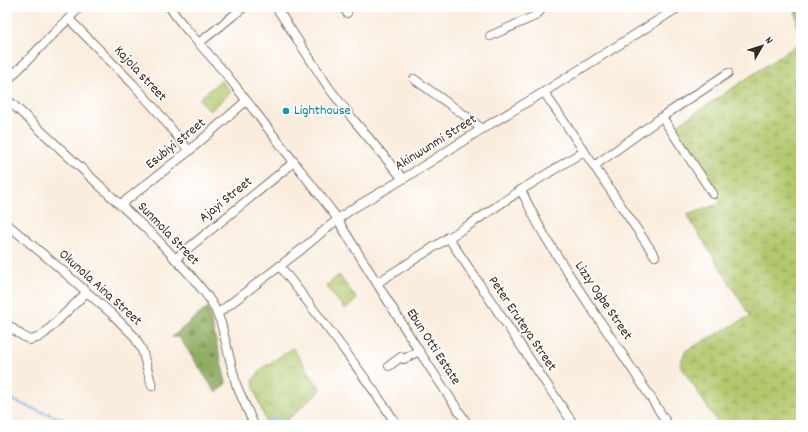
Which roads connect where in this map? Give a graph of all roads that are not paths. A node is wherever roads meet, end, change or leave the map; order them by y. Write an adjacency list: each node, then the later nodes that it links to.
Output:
1 (80, 7): 7 (street)
2 (170, 7): 9 (street, Ebun Otti Estate)
3 (244, 7): 9 (street)
4 (276, 7): 22 (street)
5 (540, 7): 8 (street)
6 (679, 7): 13 (street, Akinwunmi Street)
7 (69, 19): 12 (street); 18 (street, Kajola street)
8 (490, 36)
9 (199, 43): 15 (street, Ebun Otti Estate)
10 (728, 73): 16 (street)
11 (414, 79): 17 (street)
12 (7, 82)
13 (544, 92): 17 (street, Akinwunmi Street); 19 (street)
14 (7, 99): 25 (street, Sunmola Street)
15 (246, 101): 18 (street, Esubiyi street); 20 (street, Ebun Otti Estate)
16 (662, 117): 21 (street); 24 (street)
17 (482, 129): 22 (street, Akinwunmi Street)
18 (189, 151): 25 (street, Esubiyi street)
19 (584, 151): 21 (street); 23 (street)
20 (294, 162): 26 (street, Ebun Otti Estate); 30 (street, Ajayi Street)
21 (594, 166): 29 (street)
22 (403, 179): 26 (street, Akinwunmi Street)
23 (521, 190): 28 (street); 43 (street, Lizzy Ogbe Street)
24 (713, 194)
25 (120, 205): 30 (street, Sunmola Street)
26 (338, 219): 31 (street, Akinwunmi Street); 32 (street, Ebun Otti Estate)
27 (7, 224): 33 (street, Okunola Aina Street)
28 (448, 237): 32 (street); 42 (street, Peter Eruteya Street)
29 (656, 256)
30 (175, 259): 34 (street, Sunmola Street)
31 (280, 266): 34 (street, Akinwunmi Street); 40 (street)
32 (377, 283): 36 (street, Ebun Otti Estate)
33 (87, 292): 35 (street); 38 (street, Okunola Aina Street)
34 (217, 314): 39 (street, Sunmola Street)
35 (7, 324)
36 (420, 351): 37 (street); 41 (street, Ebun Otti Estate)
37 (389, 366)
38 (152, 386)
39 (254, 425)
40 (397, 425)
41 (468, 425)
42 (574, 425)
43 (668, 425)

